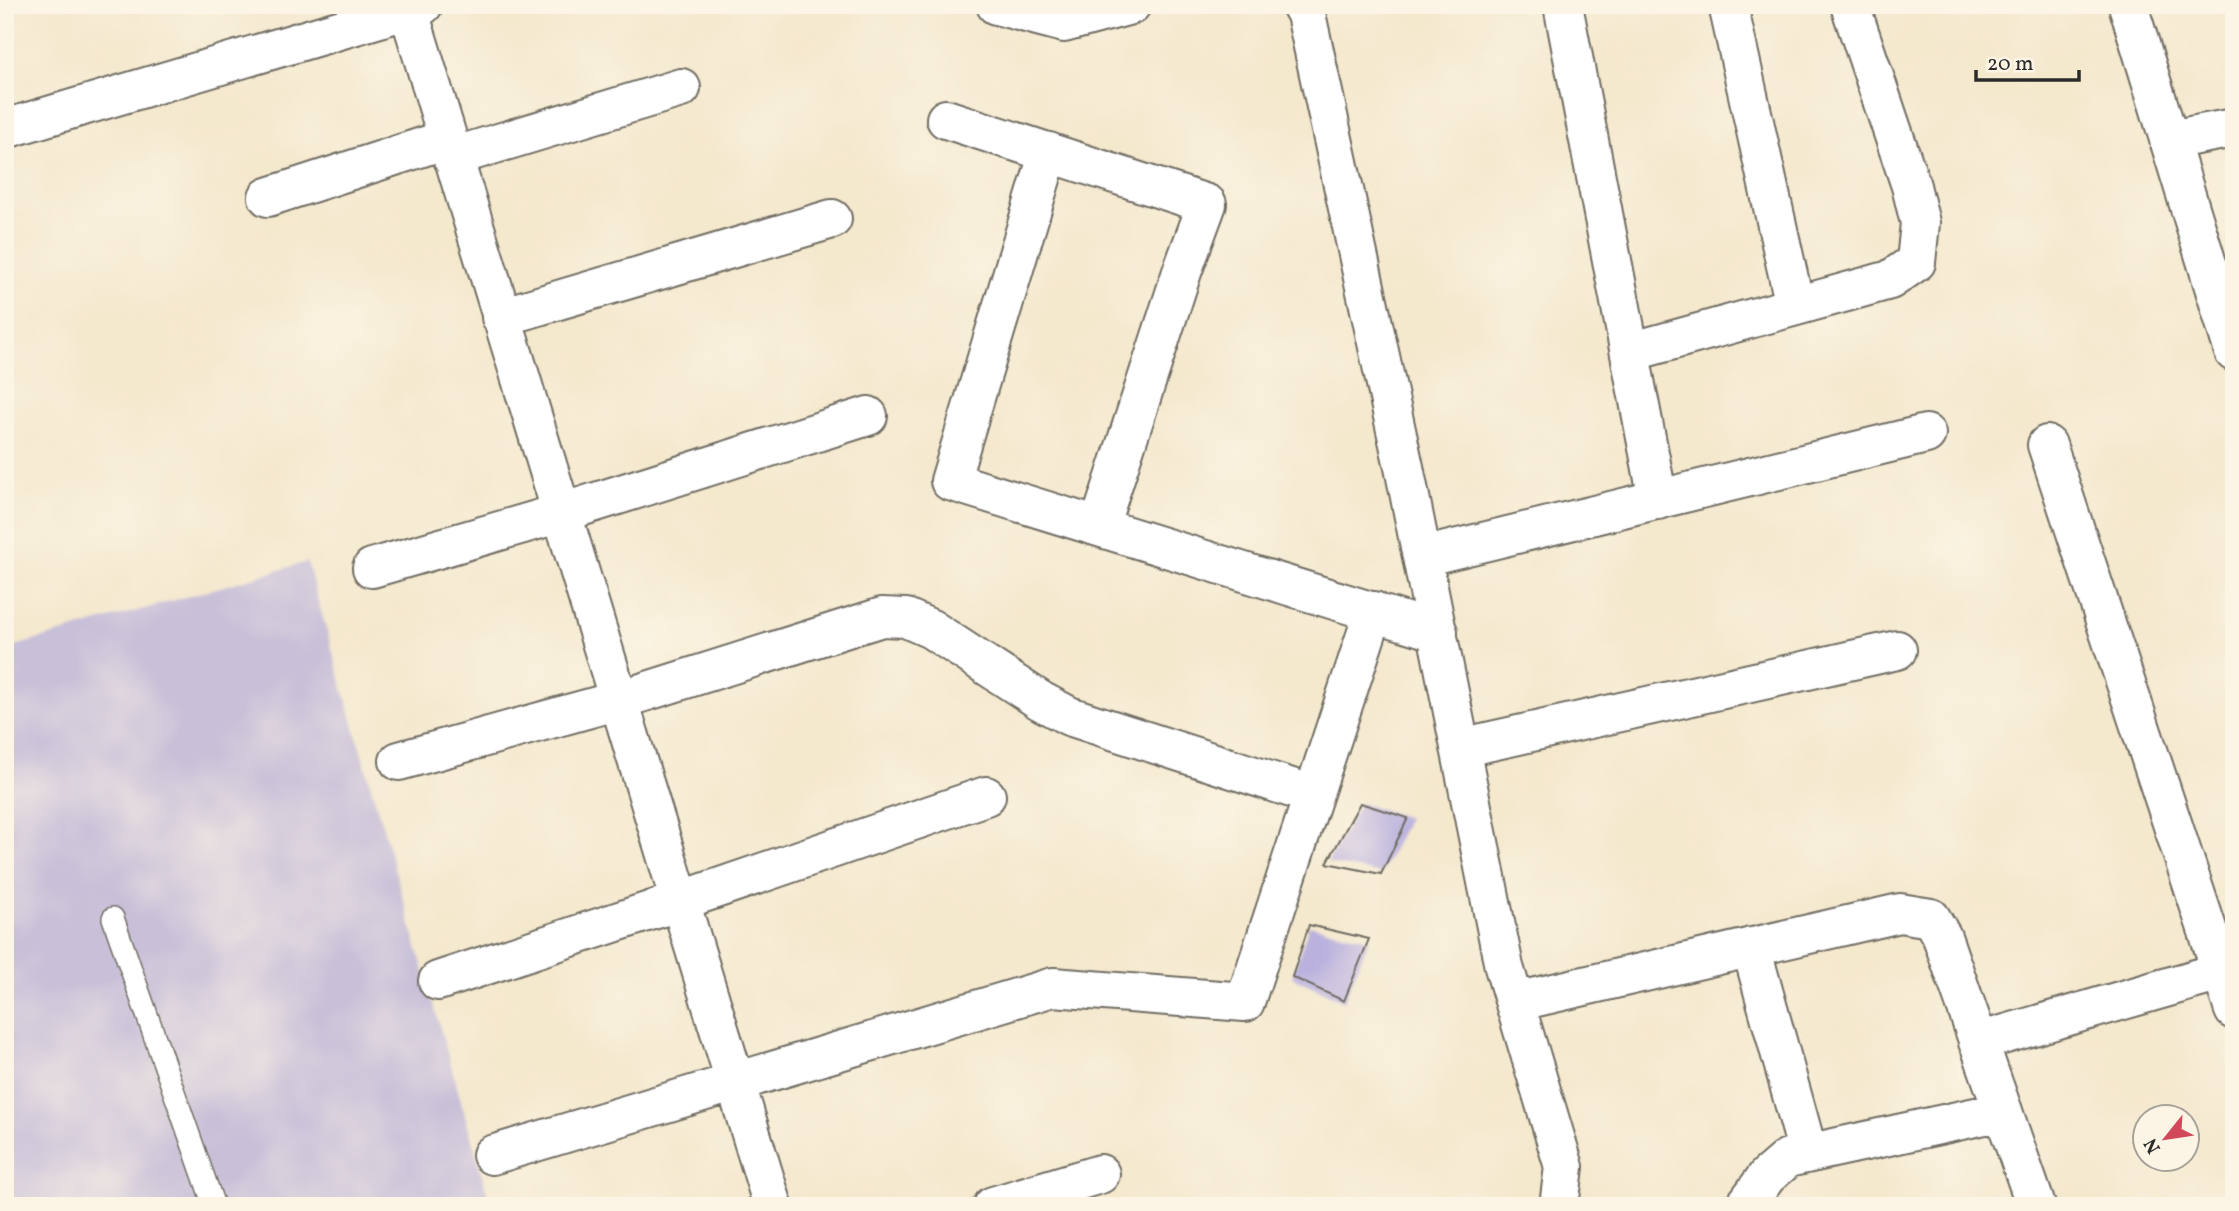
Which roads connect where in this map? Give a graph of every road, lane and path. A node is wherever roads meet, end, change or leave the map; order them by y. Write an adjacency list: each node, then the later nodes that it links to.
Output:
1 (996, 5): 2 (street)
2 (1131, 5)
3 (1301, 5): 28 (street)
4 (1563, 5): 20 (street)
5 (1728, 5): 18 (street)
6 (1850, 5): 18 (street)
7 (2128, 5): 13 (street)
8 (412, 7): 12 (street); 14 (street)
9 (681, 88): 14 (street)
10 (946, 119): 15 (street)
11 (2234, 128): 13 (street)
12 (5, 129)
13 (2169, 140): 21 (street)
14 (449, 148): 16 (street); 19 (street)
15 (1049, 152): 27 (street); 27 (street)
16 (268, 197)
17 (832, 219): 19 (street)
18 (1795, 306): 20 (street)
19 (501, 317): 26 (street)
20 (1630, 352): 25 (street)
21 (2234, 352)
22 (869, 416): 26 (street)
23 (1926, 434): 25 (street)
24 (2047, 445): 41 (street)
25 (1658, 500): 28 (street)
26 (561, 513): 29 (street); 33 (street)
27 (1099, 527): 30 (street)
28 (1422, 557): 31 (street)
29 (372, 568)
30 (1374, 611): 31 (street); 36 (street)
31 (1438, 632): 34 (street)
32 (1897, 650): 34 (street)
33 (619, 700): 35 (street); 36 (street); 38 (street)
34 (1460, 748): 43 (street)
35 (399, 761)
36 (1313, 795): 46 (street)
37 (986, 796): 38 (street)
38 (680, 901): 42 (street); 46 (street)
39 (113, 918): 51 (lane)
40 (1751, 947): 43 (street); 45 (street); 48 (street)
41 (2227, 970): 44 (street); 45 (street)
42 (438, 981)
43 (1515, 1002): 54 (street)
44 (2234, 1010)
45 (1978, 1042): 47 (street)
46 (736, 1082): 49 (street); 52 (street)
47 (2003, 1111): 48 (street); 56 (street)
48 (1808, 1153): 55 (street)
49 (492, 1155)
50 (1101, 1174): 53 (street)
51 (214, 1206)
52 (773, 1206)
53 (993, 1206)
54 (1559, 1206)
55 (1745, 1206)
56 (2036, 1206)

